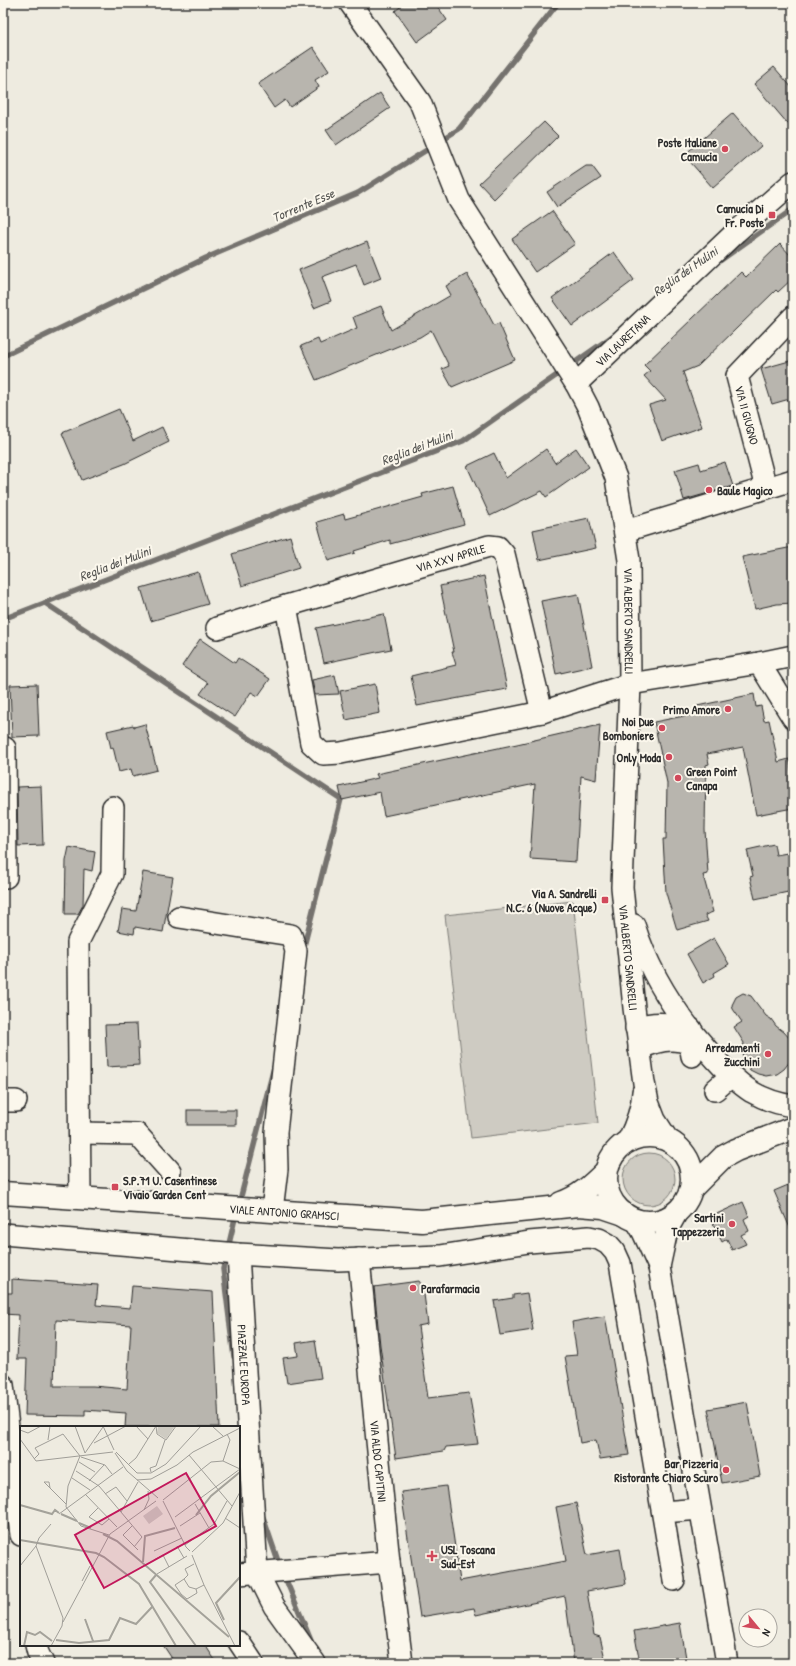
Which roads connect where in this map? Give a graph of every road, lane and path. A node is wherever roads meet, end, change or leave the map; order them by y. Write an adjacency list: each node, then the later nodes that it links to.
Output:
1 (350, 3): 3 (street)
2 (365, 3): 3 (street)
3 (392, 61): 6 (street, VIA ALBERTO SANDRELLI)
4 (793, 182): 6 (street, VIA LAURETANA)
5 (793, 317): 8 (street, VIA II GIUGNO)
6 (576, 384): 9 (street, VIA ALBERTO SANDRELLI)
7 (793, 480): 8 (street)
8 (766, 488): 9 (street)
9 (625, 531): 14 (street, VIA ALBERTO SANDRELLI)
10 (286, 606): 11 (street, VIA XXV APRILE); 15 (street); 15 (street, VIA XXV APRILE)
11 (217, 628)
12 (793, 656): 13 (street)
13 (759, 663): 14 (street); 16 (street)
14 (630, 684): 15 (street); 20 (street, VIA ALBERTO SANDRELLI)
15 (542, 712)
16 (793, 718)
17 (5, 748): 19 (street)
18 (113, 807): 31 (street)
19 (3, 877)
20 (622, 887): 22 (street, VIA ALBERTO SANDRELLI); 23 (street, VIA ALBERTO SANDRELLI)
21 (178, 918): 41 (street)
22 (636, 1028): 23 (street, VIA ALBERTO SANDRELLI); 24 (street, VIA ALBERTO SANDRELLI)
23 (690, 1029): 26 (street, VIA ALBERTO SANDRELLI)
24 (639, 1049): 25 (street); 27 (street, VIA ALBERTO SANDRELLI)
25 (692, 1056)
26 (731, 1076): 28 (street); 29 (street, VIA ALBERTO SANDRELLI)
27 (644, 1083): 32 (street, VIA ALBERTO SANDRELLI); 33 (street, VIA ALBERTO SANDRELLI)
28 (715, 1090)
29 (793, 1106)
30 (793, 1128): 34 (main road, VIALE ANTONIO GRAMSCI)
31 (80, 1133): 35 (street); 39 (street)
32 (628, 1141): 33 (main road, VIALE ANTONIO GRAMSCI); 36 (main road, VIALE ANTONIO GRAMSCI)
33 (675, 1146): 34 (main road, VIALE ANTONIO GRAMSCI); 37 (main road, VIALE ANTONIO GRAMSCI)
34 (736, 1150): 37 (main road, VIALE ANTONIO GRAMSCI)
35 (170, 1171)
36 (606, 1171): 40 (main road, VIALE ANTONIO GRAMSCI); 43 (main road)
37 (691, 1189): 42 (main road, VIALE ANTONIO GRAMSCI)
38 (3, 1193): 39 (main road, VIALE ANTONIO GRAMSCI)
39 (80, 1198): 41 (main road, VIALE ANTONIO GRAMSCI)
40 (542, 1209): 41 (main road, VIALE ANTONIO GRAMSCI); 43 (main road, VIALE ANTONIO GRAMSCI)
41 (272, 1210)
42 (677, 1212): 43 (main road, VIALE ANTONIO GRAMSCI); 47 (street)
43 (630, 1217): 47 (street)
44 (3, 1234): 45 (street)
45 (238, 1254): 46 (street); 53 (street, PIAZZALE EUROPA)
46 (359, 1260): 50 (street); 52 (street, VIA ALDO CAPITINI)
47 (659, 1267): 49 (street)
48 (3, 1385): 51 (street)
49 (700, 1509): 50 (street); 61 (street)
50 (663, 1512): 54 (street)
51 (20, 1527)
52 (389, 1562): 53 (street); 60 (street, VIA ALDO CAPITINI)
53 (248, 1573): 59 (street)
54 (674, 1580)
55 (240, 1644): 58 (street)
56 (36, 1646): 57 (street)
57 (43, 1663)
58 (253, 1663)
59 (315, 1663)
60 (402, 1663)
61 (727, 1663)

